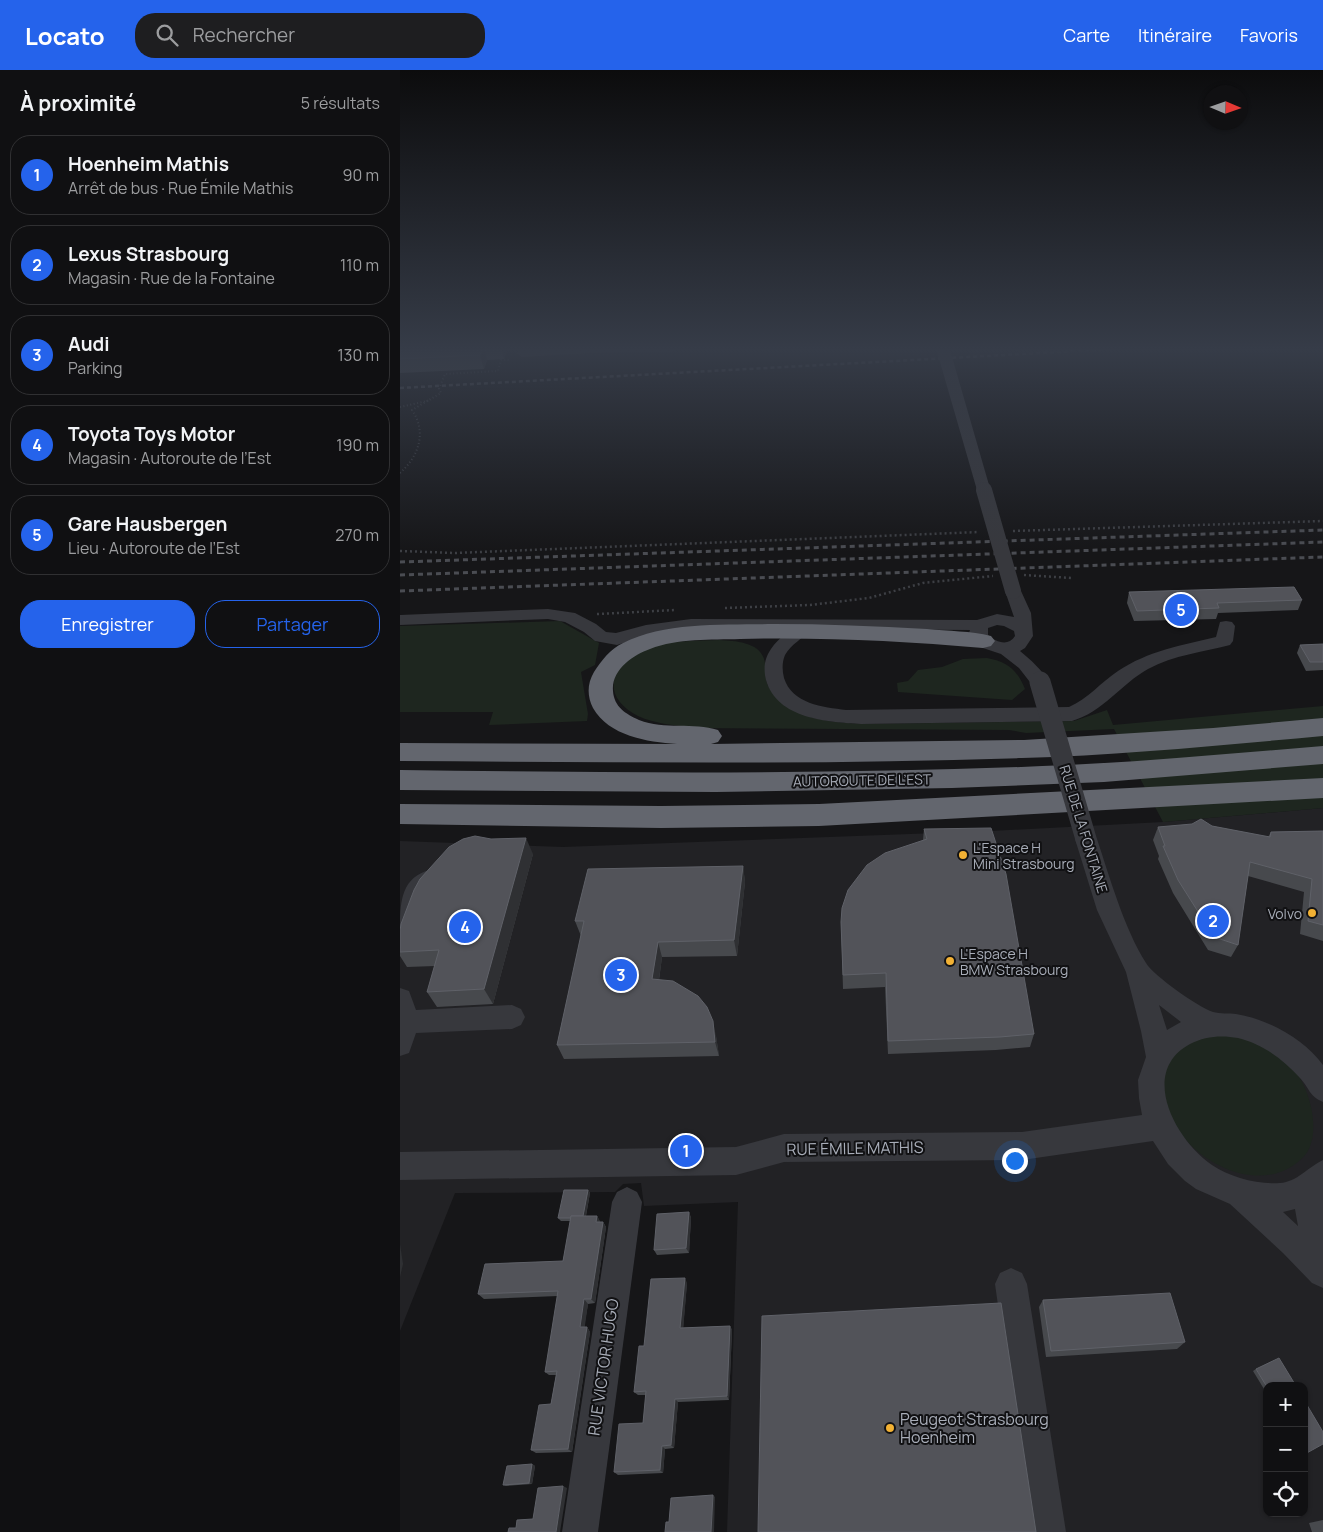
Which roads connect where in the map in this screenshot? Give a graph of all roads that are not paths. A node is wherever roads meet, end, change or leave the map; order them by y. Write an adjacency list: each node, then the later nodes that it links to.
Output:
1 (963, 416): 2 (street, RUE DE LA FONTAINE, bridge)
2 (1013, 591): 3 (street); 8 (street, RUE DE LA FONTAINE)
3 (997, 619): 7 (street); 8 (street)
4 (400, 620): 6 (street)
5 (1226, 626): 6 (street)
6 (803, 627): 7 (highway); 13 (highway)
7 (982, 633): 9 (street, RUE DE LA FONTAINE)
8 (1022, 634): 9 (street); 10 (street, RUE DE LA FONTAINE)
9 (1005, 648): 10 (street, RUE DE LA FONTAINE)
10 (1040, 682): 22 (street, RUE DE LA FONTAINE, bridge)
11 (1323, 727): 13 (highway, AUTOROUTE DE L’EST)
12 (400, 752): 13 (highway, AUTOROUTE DE L’EST)
13 (895, 752)
14 (1323, 754): 15 (highway, AUTOROUTE DE L’EST)
15 (400, 780)
16 (1323, 788): 17 (highway)
17 (1158, 796): 18 (highway); 19 (highway)
18 (1323, 804)
19 (400, 814)
20 (440, 866): 21 (street)
21 (400, 920)
22 (1138, 972): 25 (street, RUE DE LA FONTAINE); 26 (street, RUE DE LA FONTAINE)
23 (512, 1016): 24 (street)
24 (402, 1021)
25 (1214, 1025): 26 (street, RUE DE LA FONTAINE); 27 (street, RUE DE LA FONTAINE)
26 (1159, 1058): 28 (street, RUE DE LA FONTAINE)
27 (1321, 1082)
28 (1160, 1126): 29 (street, RUE ÉMILE MATHIS); 31 (street, RUE DE LA FONTAINE)
29 (400, 1166)
30 (1321, 1177): 31 (street, RUE DE LA FONTAINE); 33 (street, RUE DE LA FONTAINE)
31 (1240, 1194): 34 (street, RUE DE LA FONTAINE)
32 (627, 1202): 36 (street, RUE VICTOR HUGO)
33 (1323, 1251)
34 (1323, 1272)
35 (1011, 1284): 37 (street)
36 (580, 1532)
37 (1048, 1532)

